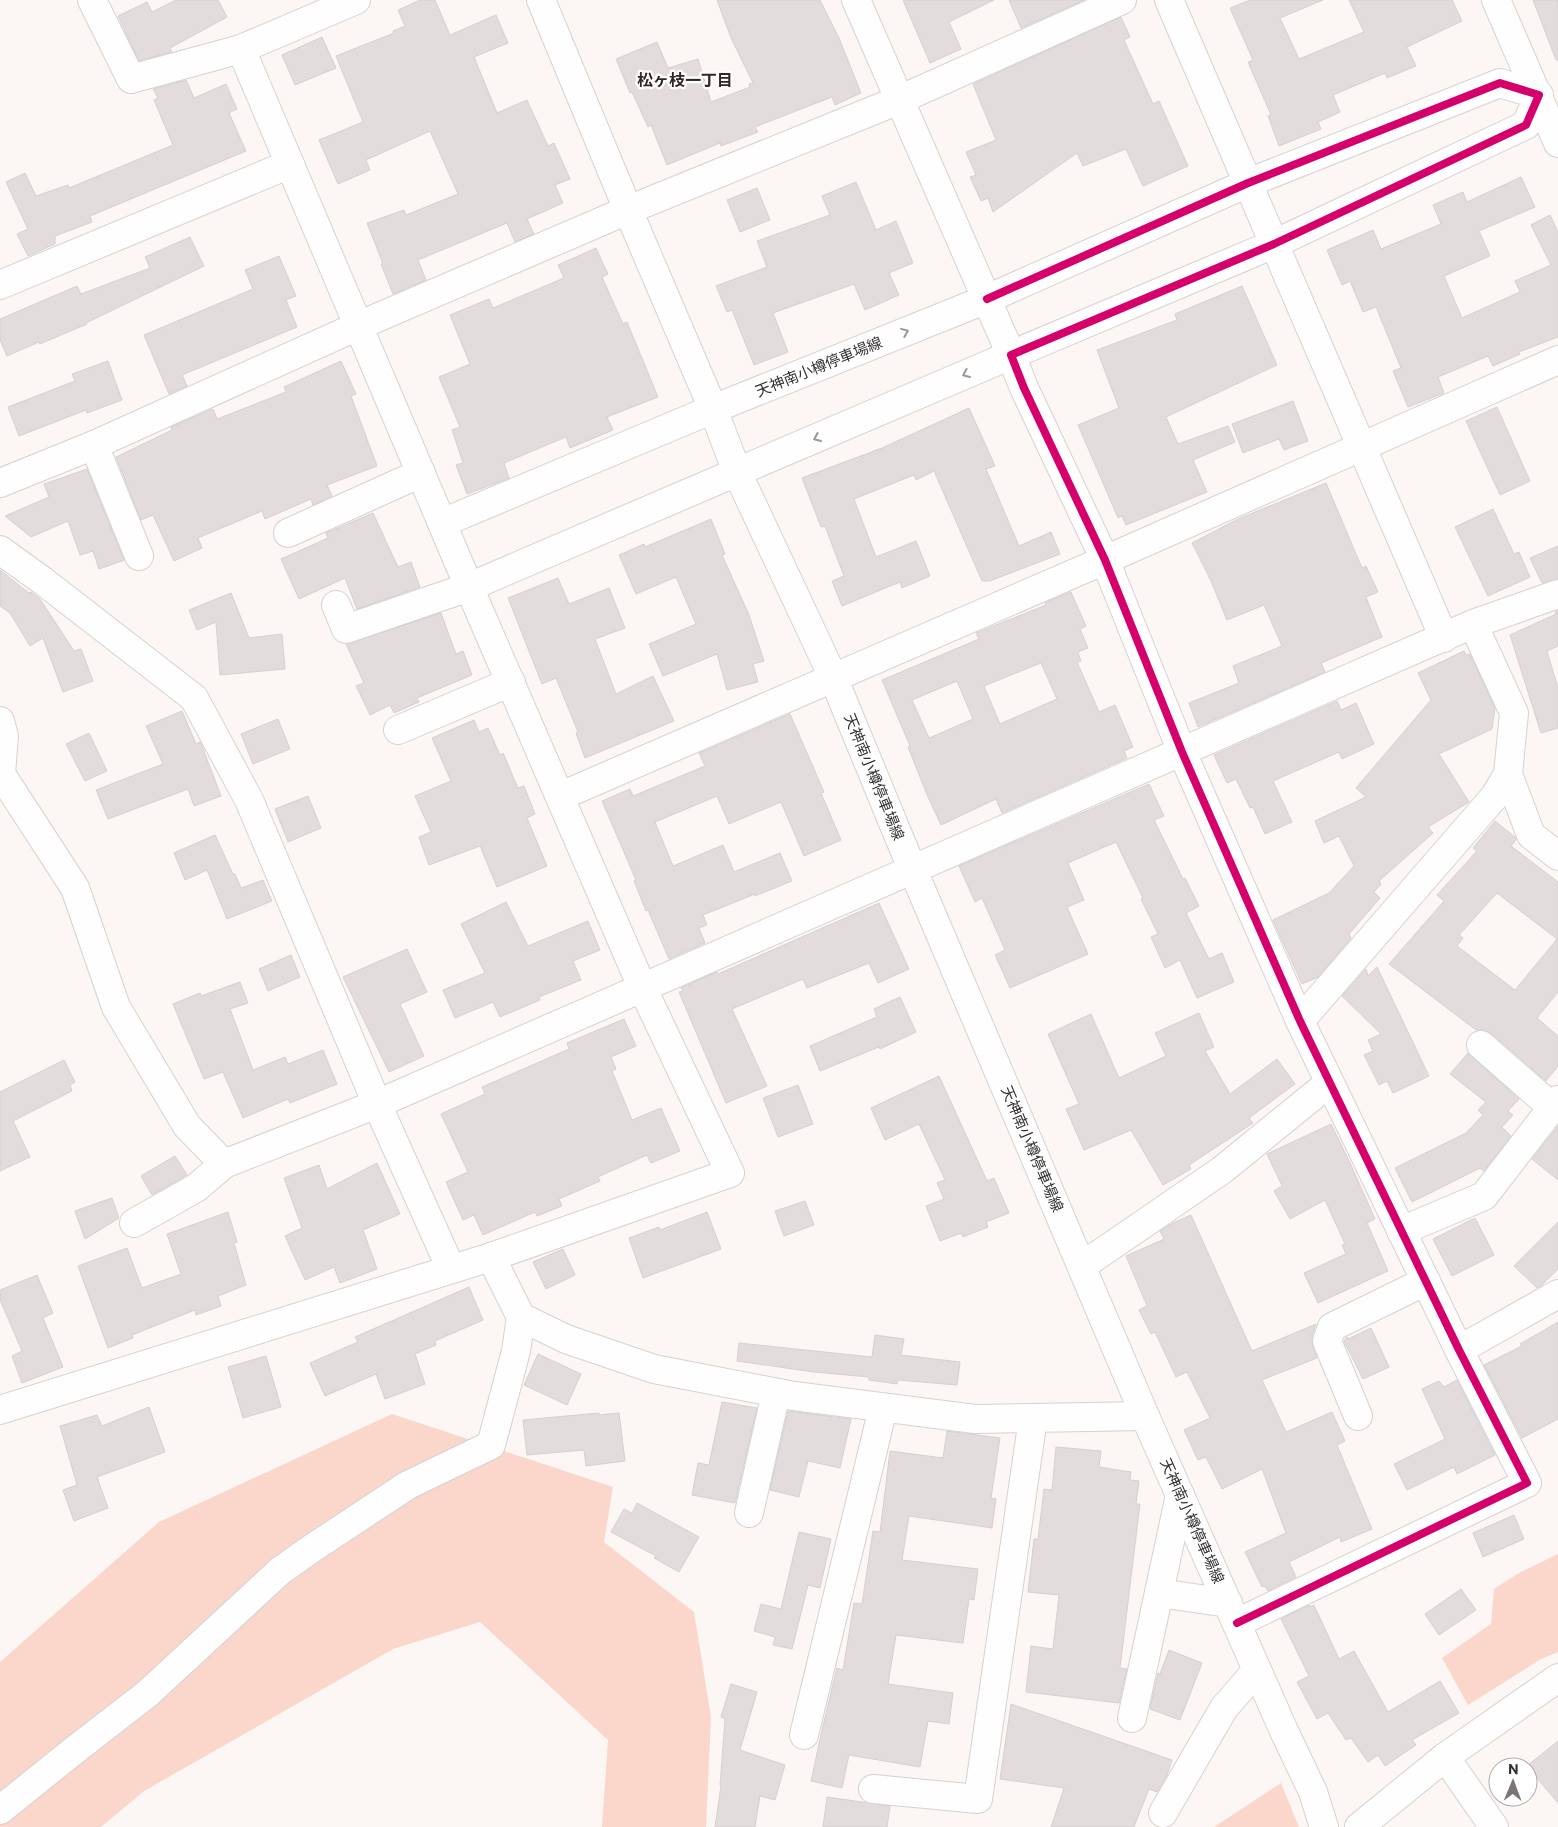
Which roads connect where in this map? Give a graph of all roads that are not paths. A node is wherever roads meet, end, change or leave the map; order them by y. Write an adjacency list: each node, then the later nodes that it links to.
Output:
1 (92, 0): 8 (street)
2 (356, 0): 8 (street)
3 (541, 0): 14 (street)
4 (856, 0): 10 (street)
5 (1122, 0): 10 (street)
6 (1168, 0): 13 (street)
7 (1496, 0): 9 (street)
8 (241, 49): 12 (street)
9 (1548, 92): 11 (street); 13 (street, 天神南小樽停車場線); 15 (street)
10 (899, 100): 14 (street); 17 (street)
11 (1558, 143)
12 (290, 164): 16 (street); 18 (street)
13 (1248, 183): 15 (street); 17 (street, 天神南小樽停車場線)
14 (628, 210): 18 (street); 21 (street)
15 (1274, 244): 19 (street); 23 (street)
16 (0, 285)
17 (986, 299): 19 (street); 21 (street, 天神南小樽停車場線, one-way to 17)
18 (358, 326): 22 (street); 25 (street)
19 (1011, 355): 24 (street, one-way to 24); 31 (street)
20 (1558, 360): 23 (street)
21 (714, 409): 24 (street, 天神南小樽停車場線); 27 (street)
22 (94, 445): 26 (street); 30 (street)
23 (1361, 447): 31 (street); 36 (street)
24 (737, 472): 32 (street); 37 (street, 天神南小樽停車場線)
25 (421, 473): 27 (street); 28 (street)
26 (0, 483)
27 (442, 523): 32 (street)
28 (288, 533)
29 (0, 550): 51 (street)
30 (139, 556)
31 (1105, 560): 37 (street); 41 (street)
32 (469, 587): 34 (street); 38 (street)
33 (1558, 594): 35 (street)
34 (336, 605)
35 (1473, 624): 36 (street); 42 (street)
36 (1444, 638): 41 (street)
37 (833, 677): 43 (street); 45 (street, 天神南小樽停車場線)
38 (511, 682): 40 (street); 43 (street)
39 (0, 721): 52 (street)
40 (398, 730)
41 (1182, 752): 45 (street); 47 (street)
42 (1508, 774): 44 (street); 47 (street)
43 (561, 796): 46 (street)
44 (1558, 856)
45 (912, 869): 46 (street); 56 (street, 天神南小樽停車場線)
46 (642, 987): 51 (street); 55 (street)
47 (1300, 1020): 49 (street)
48 (1482, 1045): 50 (street)
49 (1328, 1083): 54 (street); 56 (street)
50 (1555, 1103): 54 (street)
51 (377, 1104): 52 (street); 57 (street)
52 (224, 1164): 53 (street)
53 (134, 1224)
54 (1401, 1231): 58 (street)
55 (491, 1257): 57 (street); 60 (street)
56 (1082, 1266): 65 (street, 天神南小樽停車場線)
57 (451, 1269): 64 (street)
58 (1426, 1281): 61 (street); 66 (street)
59 (1558, 1294): 61 (street)
60 (521, 1318): 62 (street); 78 (street)
61 (1459, 1350): 71 (street)
62 (776, 1393): 63 (street); 69 (street)
63 (883, 1408): 67 (street); 75 (street)
64 (0, 1410)
65 (1144, 1416): 67 (street); 68 (street, 天神南小樽停車場線)
66 (1358, 1416)
67 (1034, 1418): 77 (street)
68 (1180, 1494): 70 (street); 71 (street, 天神南小樽停車場線)
69 (749, 1513)
70 (1159, 1593): 71 (street); 74 (street)
71 (1233, 1613): 72 (street, 天神南小樽停車場線)
72 (1257, 1670): 79 (street); 80 (street, 天神南小樽停車場線)
73 (1558, 1678): 76 (street)
74 (1132, 1718)
75 (804, 1735)
76 (1445, 1757): 81 (street); 82 (street)
77 (874, 1789)
78 (0, 1810)
79 (1163, 1813)
80 (1324, 1827)
81 (1359, 1827)
82 (1494, 1827)

